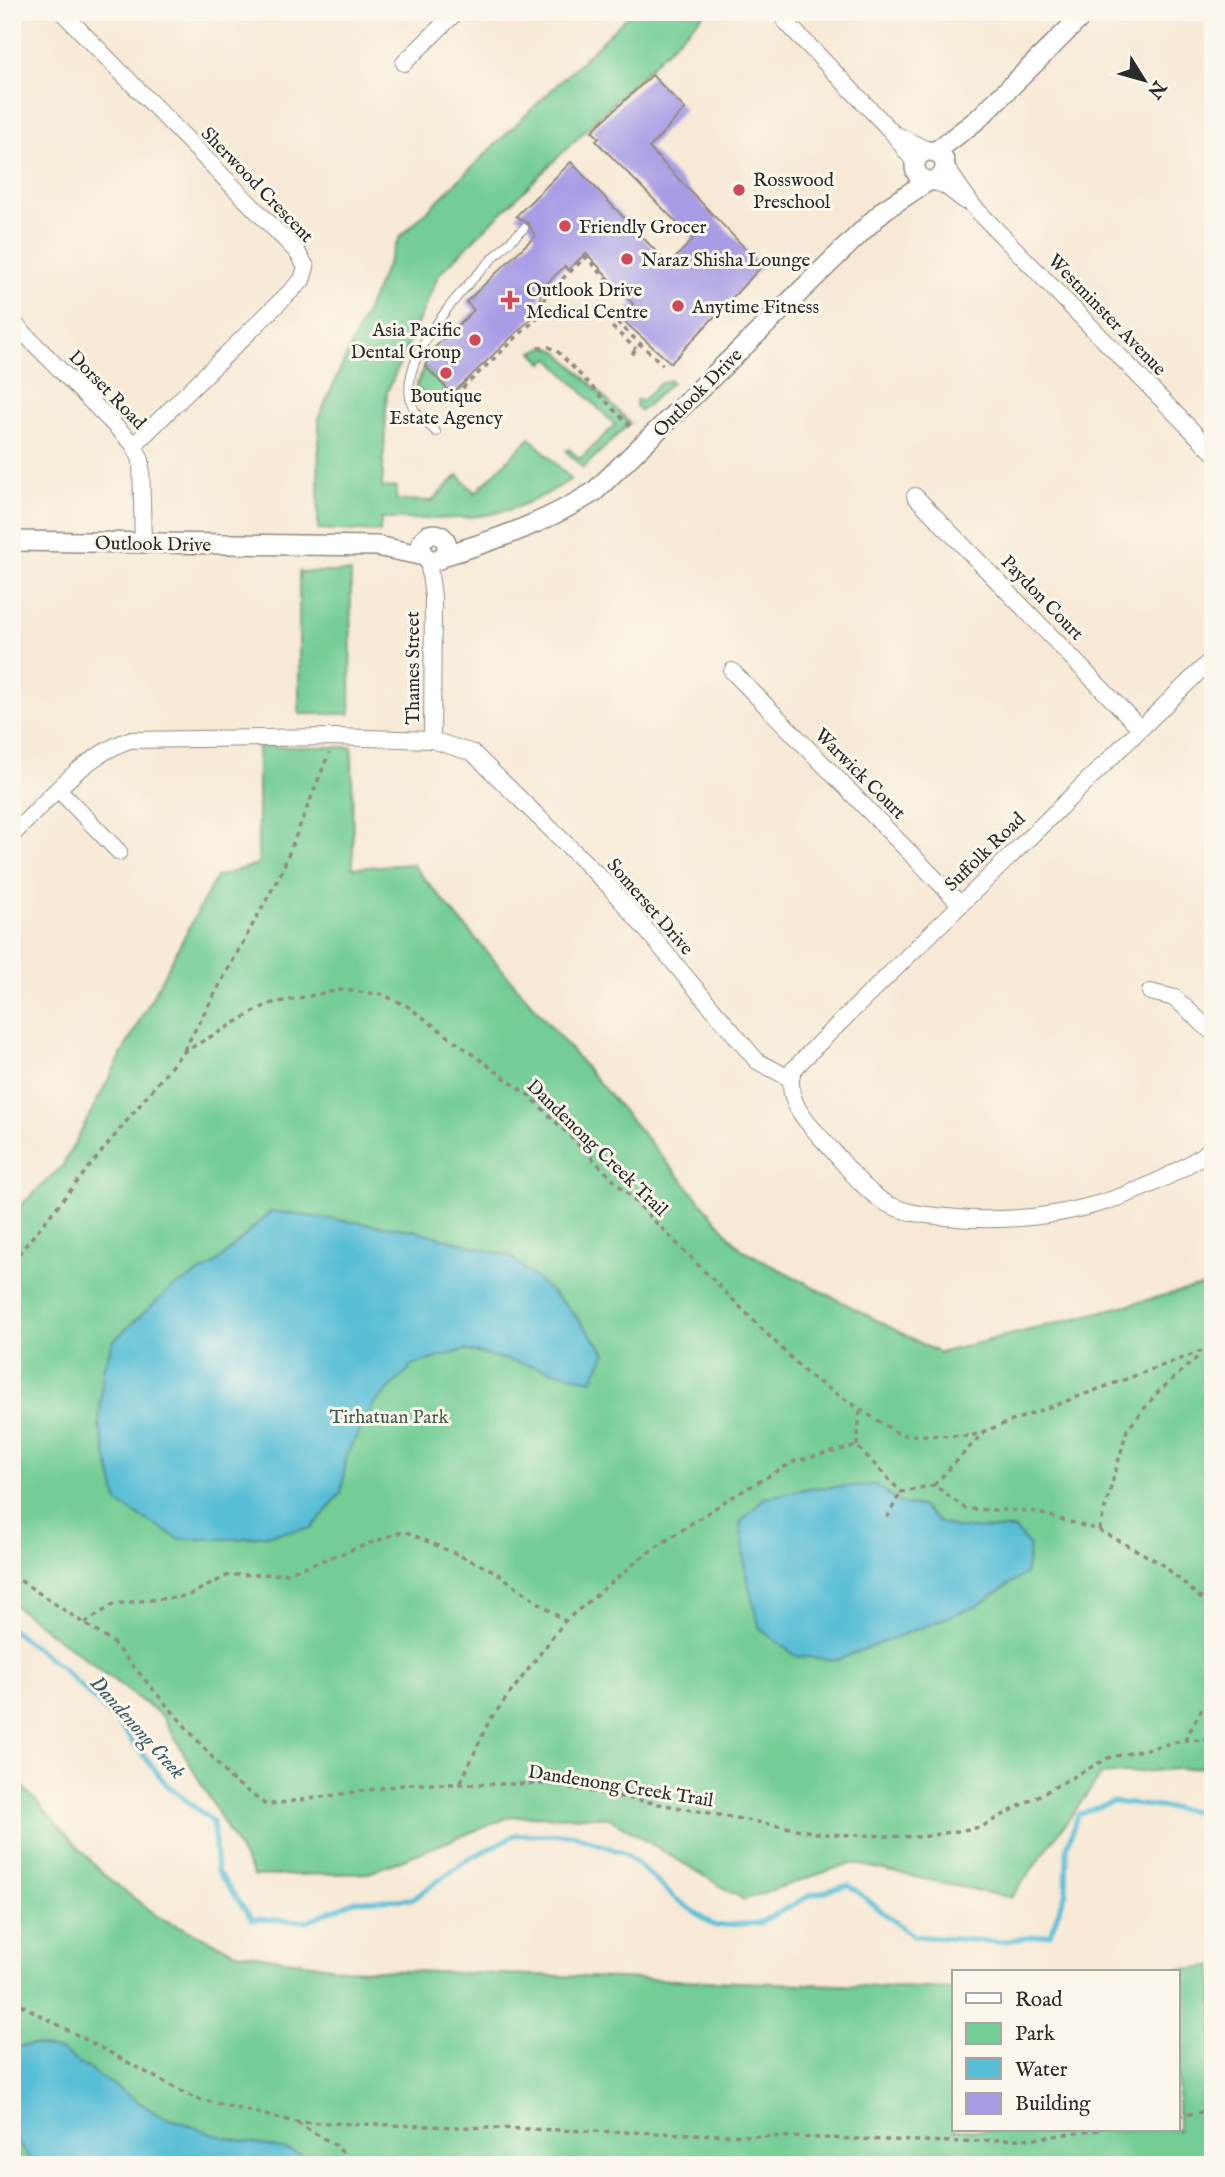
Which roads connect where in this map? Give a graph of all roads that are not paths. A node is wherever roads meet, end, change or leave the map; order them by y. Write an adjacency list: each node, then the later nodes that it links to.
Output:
1 (62, 12): 10 (street, Sherwood Crescent)
2 (456, 12): 5 (street)
3 (1086, 12): 6 (street, Outlook Drive)
4 (785, 21): 6 (street)
5 (404, 63)
6 (930, 165): 11 (street, Westminster Avenue); 15 (street, Outlook Drive)
7 (524, 228): 9 (lane)
8 (12, 321): 10 (street, Dorset Road)
9 (436, 432)
10 (134, 445): 14 (street, Dorset Road)
11 (1213, 452)
12 (915, 496): 18 (street, Paydon Court)
13 (12, 541): 14 (street, Outlook Drive)
14 (143, 543): 15 (street, Outlook Drive)
15 (434, 551): 19 (street, Thames Street)
16 (1213, 658): 18 (street, Suffolk Road)
17 (732, 671): 23 (street, Warwick Court)
18 (1140, 728): 23 (street, Suffolk Road)
19 (432, 740): 20 (street, Somerset Drive); 26 (street, Somerset Drive)
20 (58, 790): 21 (street, Somerset Drive); 22 (street)
21 (12, 835)
22 (119, 852)
23 (960, 904): 26 (street, Suffolk Road)
24 (1150, 992): 25 (street)
25 (1213, 1032)
26 (791, 1079): 27 (street)
27 (1213, 1148)

